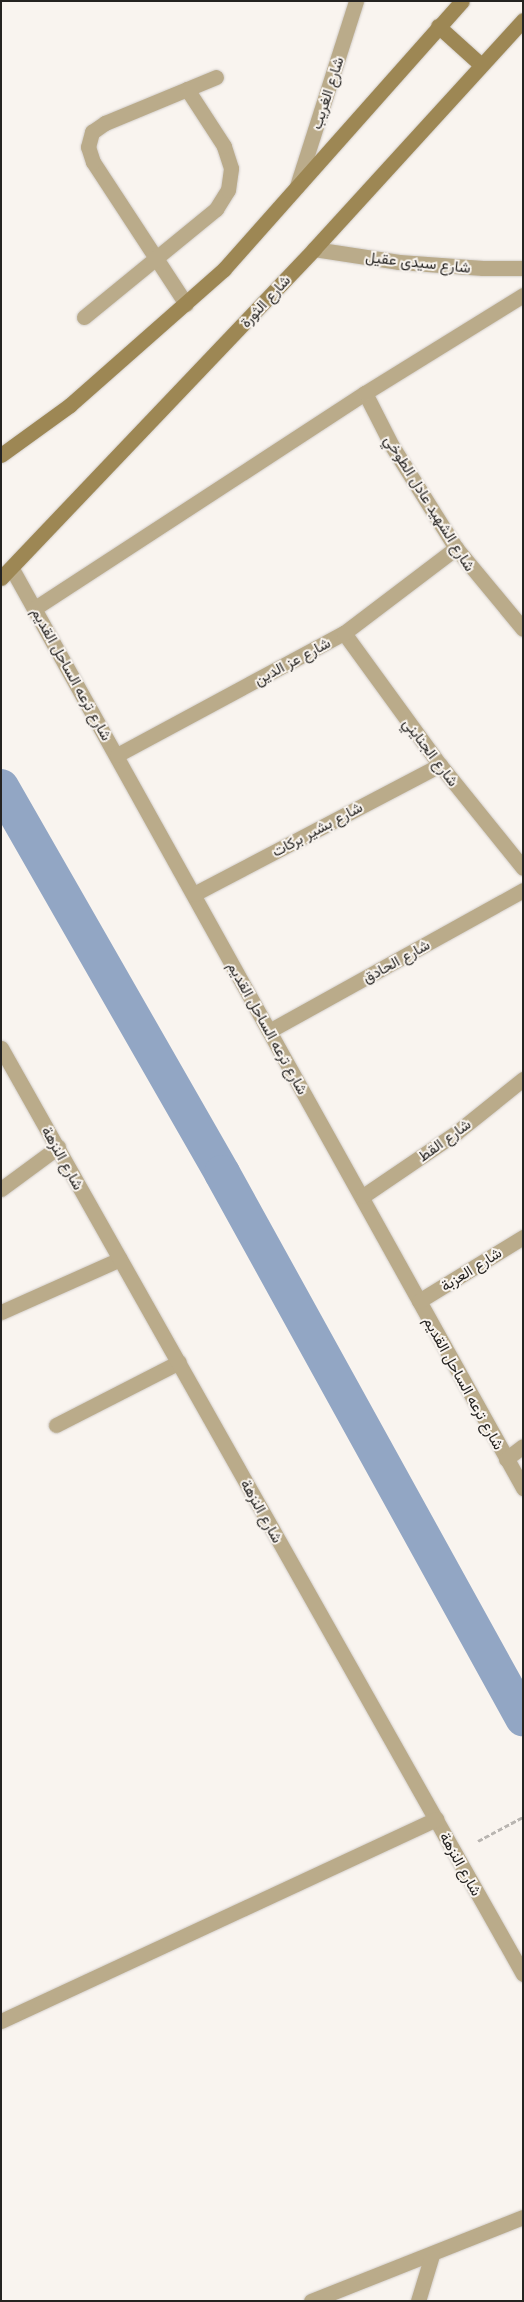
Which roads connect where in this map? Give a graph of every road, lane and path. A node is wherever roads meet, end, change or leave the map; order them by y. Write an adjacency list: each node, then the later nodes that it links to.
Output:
1 (356, 1): 8 (street, شارع الغريب)
2 (462, 1): 4 (main road)
3 (523, 20): 5 (main road, شارع الثورة)
4 (438, 26): 5 (main road); 8 (main road)
5 (480, 64): 9 (main road, شارع الثورة)
6 (216, 77): 7 (street)
7 (187, 89): 10 (street); 10 (street)
8 (297, 186): 13 (main road)
9 (314, 249): 11 (street, شارع سيدى عقيل); 18 (main road, شارع الثورة)
10 (156, 257): 13 (street); 14 (street)
11 (523, 268)
12 (523, 295): 15 (street)
13 (186, 304): 16 (main road)
14 (84, 317)
15 (365, 393): 17 (street, شارع الشهيد عادل الطوخي); 19 (street)
16 (1, 455)
17 (456, 548): 20 (street, شارع الشهيد عادل الطوخي); 21 (street, شارع عز الدين)
18 (7, 574): 19 (street, شارع ترعه الساحل القديم)
19 (35, 608): 22 (street, شارع ترعه الساحل القديم)
20 (523, 629)
21 (344, 633): 22 (street, شارع عز الدين); 23 (street, شارع الجنايني)
22 (117, 756): 26 (street, شارع ترعه الساحل القديم)
23 (440, 765): 24 (street, شارع الجنايني); 26 (street, شارع بشير بركات)
24 (523, 868)
25 (523, 890): 27 (street, شارع الحادق)
26 (194, 894): 27 (street, شارع ترعه الساحل القديم)
27 (269, 1031): 32 (street, شارع ترعه الساحل القديم)
28 (1, 1048): 30 (street, شارع النزهة)
29 (523, 1079): 32 (street, شارع القط)
30 (58, 1148): 31 (street); 34 (street, شارع النزهة)
31 (1, 1189)
32 (363, 1196): 35 (street, شارع ترعه الساحل القديم)
33 (523, 1237): 35 (street, شارع العزبة)
34 (120, 1259): 36 (street); 37 (street, شارع النزهة)
35 (419, 1301): 40 (street, شارع ترعه الساحل القديم)
36 (1, 1312)
37 (178, 1362): 38 (street); 43 (street, شارع النزهة)
38 (56, 1425)
39 (523, 1446): 40 (street)
40 (506, 1459): 41 (street, شارع ترعه الساحل القديم)
41 (523, 1488)
42 (523, 1817): 44 (path)
43 (436, 1819): 44 (street, شارع النزهة); 46 (street)
44 (455, 1853): 45 (street, شارع النزهة)
45 (523, 1974)
46 (3, 2015)
47 (523, 2217): 48 (street)
48 (432, 2255): 49 (street); 50 (street)
49 (311, 2301)
50 (418, 2301)

